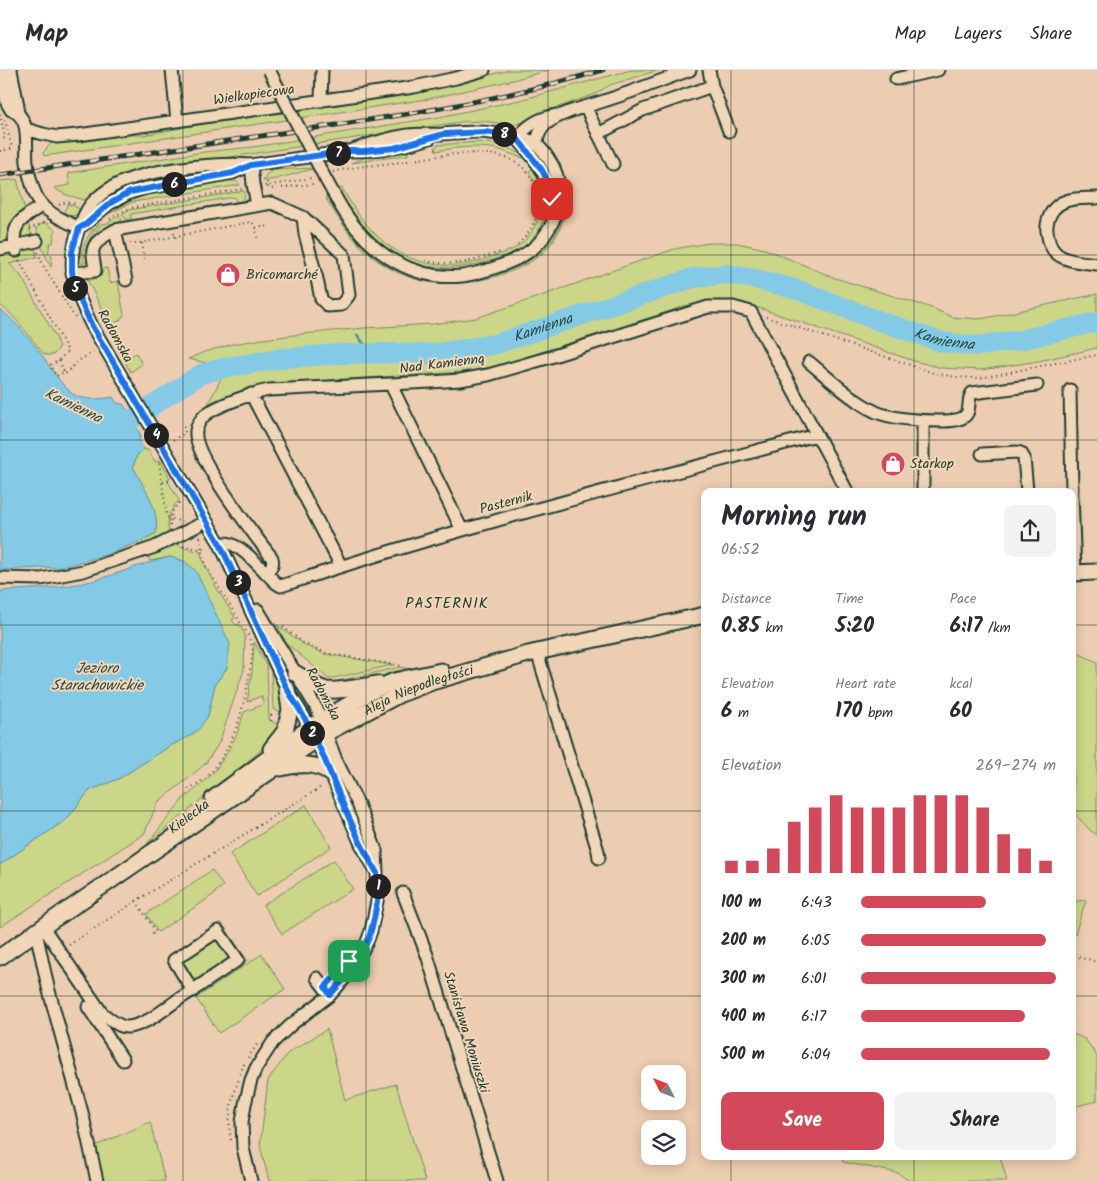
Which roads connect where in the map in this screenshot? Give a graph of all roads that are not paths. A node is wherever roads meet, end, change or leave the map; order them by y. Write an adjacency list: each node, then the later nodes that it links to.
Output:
1 (0, 70): 15 (street)
2 (11, 70): 15 (street)
3 (172, 70): 17 (street)
4 (269, 70): 23 (street, bridge)
5 (322, 70): 13 (street)
6 (484, 70): 10 (street, Wielkopiecowa)
7 (690, 70): 14 (street)
8 (709, 70): 12 (street)
9 (938, 70): 11 (street)
10 (441, 76): 13 (street, Wielkopiecowa)
11 (896, 79)
12 (712, 86): 20 (street); 21 (street)
13 (321, 101): 17 (street, Wielkopiecowa)
14 (586, 107): 16 (street); 21 (street)
15 (17, 112): 18 (street)
16 (566, 114): 19 (street); 22 (street)
17 (177, 121): 18 (street, Wielkopiecowa)
18 (26, 129): 27 (street)
19 (541, 130): 22 (street); 23 (street)
20 (729, 131)
21 (598, 134): 24 (street)
22 (517, 138): 23 (street); 25 (street)
23 (534, 150)
24 (613, 164)
25 (251, 165): 28 (street); 30 (street)
26 (1097, 198): 35 (street)
27 (42, 205): 30 (street); 34 (street)
28 (257, 205): 29 (street); 31 (street)
29 (303, 218): 29 (street)
30 (79, 228): 36 (street, Radomska)
31 (115, 230): 36 (street); 37 (street)
32 (36, 241): 34 (street)
33 (0, 249): 34 (street)
34 (15, 249)
35 (1097, 264)
36 (72, 274): 52 (street, Radomska)
37 (126, 280)
38 (808, 362): 43 (street)
39 (391, 385): 42 (street, Nad Kamienną); 44 (street, Nad Kamienną); 51 (street)
40 (1037, 385): 43 (street)
41 (1070, 390): 49 (street)
42 (251, 394): 54 (street); 55 (street, Nad Kamienną)
43 (923, 421): 47 (street)
44 (816, 435): 46 (street); 51 (street, Pasternik)
45 (982, 454): 48 (street)
46 (845, 488)
47 (923, 488)
48 (1027, 488)
49 (1072, 488)
50 (196, 527): 58 (street)
51 (462, 530): 54 (street, Pasternik)
52 (220, 544): 53 (street, Radomska); 55 (street, Pasternik)
53 (231, 566): 61 (street, Radomska); 63 (street, Radomska)
54 (341, 566): 55 (street, Pasternik)
55 (265, 572)
56 (1097, 572): 57 (main road)
57 (1076, 573)
58 (0, 578)
59 (701, 616): 60 (main road, Aleja Niepodległości)
60 (533, 653): 62 (main road, Aleja Niepodległości); 64 (main road, Aleja Niepodległości); 68 (street)
61 (295, 673): 62 (main road); 64 (street, Radomska)
62 (394, 681): 64 (main road, Aleja Niepodległości)
63 (287, 689): 64 (street, Radomska); 66 (main road)
64 (318, 730): 65 (main road, Kielecka); 66 (main road, Kielecka); 67 (street); 69 (street)
65 (272, 770): 67 (main road); 71 (main road, Kielecka)
66 (242, 777): 71 (main road, Kielecka)
67 (326, 780): 69 (street)
68 (599, 858)
69 (377, 873): 76 (street)
70 (403, 893): 80 (street, Stanisława Moniuszki)
71 (59, 916): 72 (main road, Kielecka)
72 (39, 930): 73 (main road, Kielecka); 75 (street); 77 (street); 78 (street)
73 (0, 957)
74 (317, 978): 76 (street)
75 (193, 990): 75 (street)
76 (330, 995): 79 (street)
77 (123, 1060)
78 (97, 1181)
79 (251, 1181)
80 (497, 1181)

